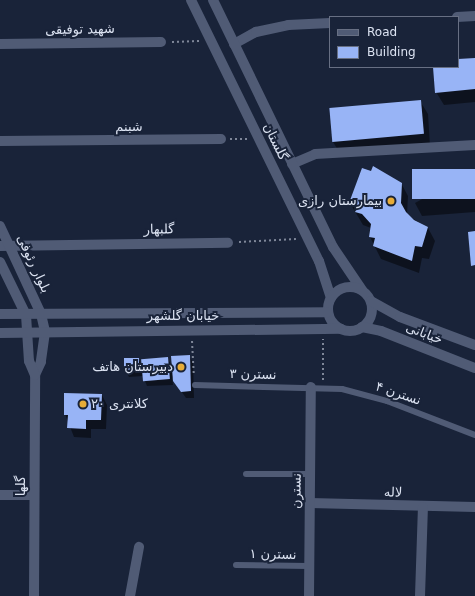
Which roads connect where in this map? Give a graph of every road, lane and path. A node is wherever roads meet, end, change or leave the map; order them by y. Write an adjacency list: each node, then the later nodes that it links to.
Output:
1 (191, 0): 6 (main road, گلستان)
2 (212, 0): 9 (main road, گلستان)
3 (475, 16): 4 (main road)
4 (459, 17)
5 (329, 23): 9 (main road)
6 (211, 41): 7 (path); 11 (main road, گلستان)
7 (160, 42): 8 (main road, شهید توفیقی)
8 (0, 44)
9 (234, 44): 14 (main road, گلستان)
10 (221, 139): 11 (path); 12 (main road, شبنم)
11 (259, 139): 16 (main road, گلستان)
12 (0, 141)
13 (475, 144): 14 (main road)
14 (292, 164): 20 (main road, گلستان)
15 (0, 226): 18 (main road, بلوار رئوفی)
16 (308, 238): 17 (path); 21 (main road, گلستان)
17 (228, 243): 18 (main road, گلبهار)
18 (5, 246): 25 (main road, بلوار رئوفی)
19 (0, 262): 26 (main road)
20 (362, 290): 21 (main road); 22 (main road)
21 (331, 298): 23 (main road)
22 (371, 302): 27 (main road); 34 (main road, خیابانی)
23 (328, 312): 25 (main road, خیابان گلشهر); 30 (main road)
24 (0, 314): 26 (main road, خیابان گلشهر)
25 (41, 314): 26 (main road, خیابان گلشهر); 31 (main road, بلوار رئوفی)
26 (26, 315): 33 (main road)
27 (362, 327): 30 (main road); 35 (main road, خیابانی)
28 (192, 329): 29 (main road, خیابان گلشهر); 31 (main road, خیابان گلشهر); 37 (path)
29 (323, 329): 30 (main road, خیابان گلشهر); 39 (path)
30 (341, 329)
31 (45, 332): 33 (main road, خیابان گلشهر); 36 (main road)
32 (0, 333): 33 (main road, خیابان گلشهر)
33 (26, 333): 36 (main road)
34 (475, 345)
35 (475, 368)
36 (35, 375): 44 (main road, گلها)
37 (195, 385): 38 (lane, نسترن ٣)
38 (311, 386): 39 (lane, نسترن ۴); 42 (main road, نسترن)
39 (323, 388): 40 (lane, نسترن ۴)
40 (475, 435)
41 (246, 474): 42 (lane)
42 (310, 474): 45 (main road, نسترن)
43 (0, 495): 44 (main road)
44 (34, 495): 51 (main road, گلها)
45 (310, 503): 46 (main road, لاله); 50 (main road, نسترن)
46 (423, 507): 47 (main road, لاله); 54 (main road)
47 (475, 507)
48 (139, 547): 52 (main road)
49 (236, 565): 50 (lane, نسترن ١)
50 (310, 566): 53 (main road, نسترن)
51 (34, 596)
52 (130, 596)
53 (309, 596)
54 (420, 596)

